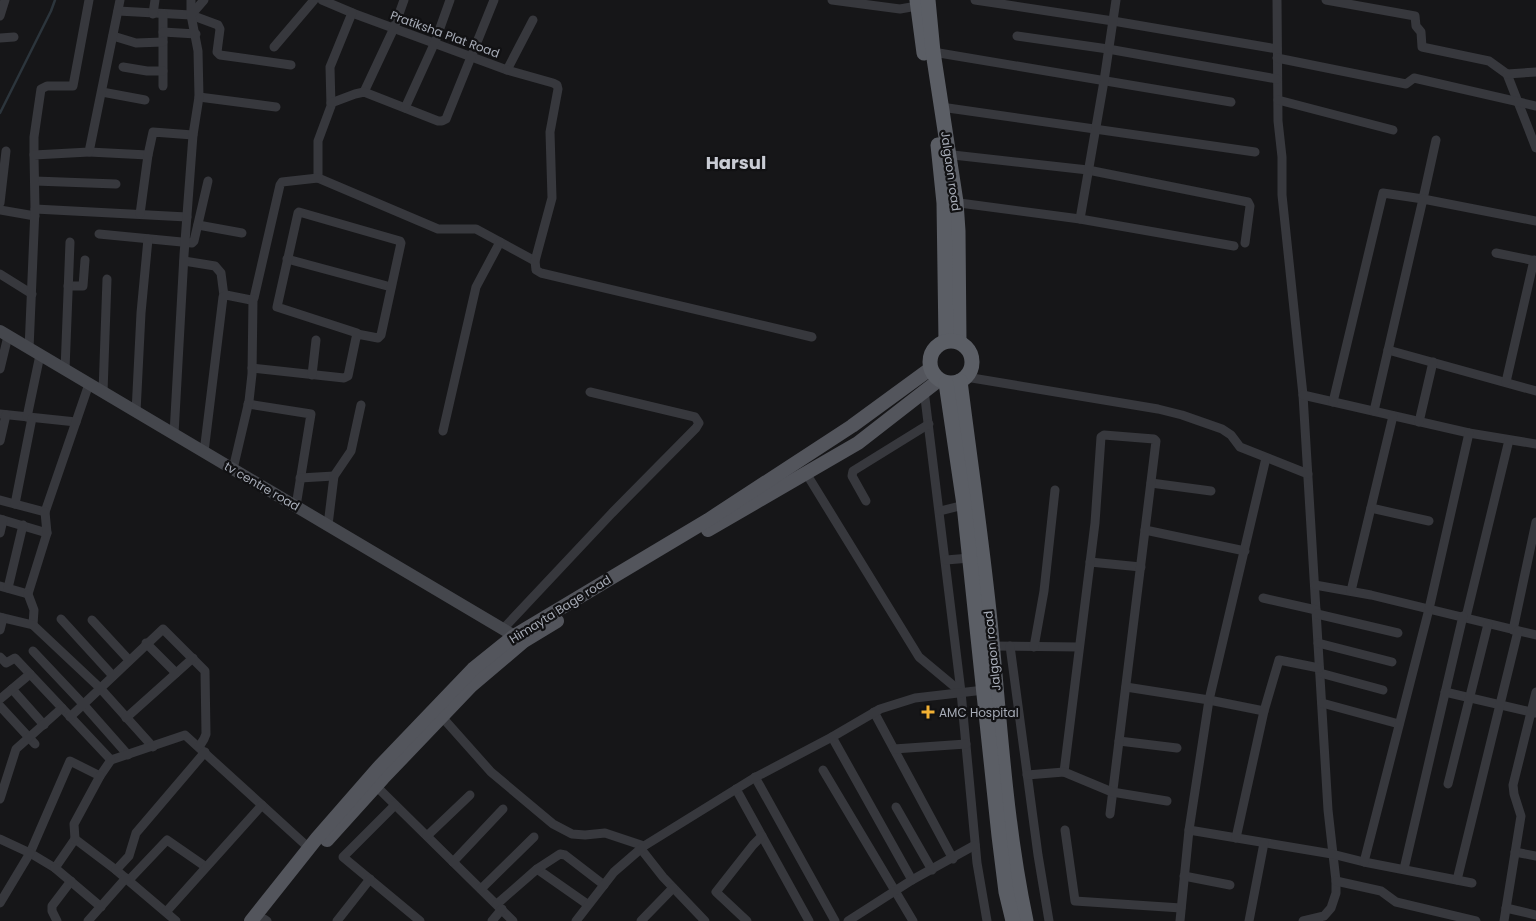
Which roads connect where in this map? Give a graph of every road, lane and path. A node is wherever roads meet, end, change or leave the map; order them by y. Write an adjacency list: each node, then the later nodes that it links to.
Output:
1 (5, 0): 22 (street)
2 (89, 0): 68 (street)
3 (120, 0): 18 (street)
4 (155, 0): 20 (street)
5 (191, 0): 21 (street)
6 (204, 0): 21 (street)
7 (314, 0): 34 (street)
8 (322, 0): 19 (street, Pratiksha Plat Road)
9 (404, 0): 25 (street)
10 (450, 0): 33 (street)
11 (494, 0): 38 (street)
12 (832, 0): 17 (street)
13 (975, 0): 24 (street)
14 (1116, 0): 24 (street)
15 (1277, 0): 37 (street)
16 (1326, 0): 44 (street)
17 (920, 2): 36 (highway, Jalgaon road); 69 (highway, Jalgaon road)
18 (118, 11): 20 (street); 28 (street)
19 (352, 13): 25 (street, Pratiksha Plat Road); 54 (street)
20 (158, 14): 21 (street); 26 (street)
21 (191, 15): 27 (street); 39 (street)
22 (0, 16)
23 (532, 20): 41 (street, Pratiksha Plat Road)
24 (1113, 21): 35 (street); 37 (street)
25 (394, 28): 33 (street, Pratiksha Plat Road); 49 (street)
26 (163, 32): 27 (street); 32 (street)
27 (196, 34): 50 (street)
28 (113, 36): 32 (street); 48 (street)
29 (1017, 36): 35 (street)
30 (14, 37): 31 (street)
31 (0, 38)
32 (163, 42): 42 (street)
33 (435, 42): 38 (street, Pratiksha Plat Road); 59 (street)
34 (274, 47)
35 (1108, 49): 45 (street); 46 (street)
36 (933, 52): 46 (street); 58 (highway, Jalgaon road)
37 (1277, 53): 45 (street); 53 (street)
38 (472, 56): 41 (street, Pratiksha Plat Road); 59 (street)
39 (291, 65)
40 (123, 67): 42 (street)
41 (507, 70): 97 (street)
42 (163, 71): 47 (street)
43 (1536, 72): 44 (street)
44 (1507, 74): 53 (street)
45 (1277, 79): 52 (street)
46 (1104, 81): 55 (street); 60 (street)
47 (163, 86)
48 (102, 92): 51 (street); 66 (street)
49 (364, 92): 54 (street); 59 (street)
50 (199, 97): 57 (street); 62 (street)
51 (145, 100)
52 (1278, 100): 61 (street); 126 (street)
53 (1518, 101): 56 (street); 64 (street)
54 (331, 102): 72 (street)
55 (1232, 102)
56 (1536, 106)
57 (276, 107)
58 (942, 107): 60 (street); 69 (highway, Jalgaon road)
59 (405, 108)
60 (1095, 129): 67 (street); 71 (street)
61 (1393, 130)
62 (193, 135): 70 (street); 82 (street)
63 (1436, 140): 76 (street)
64 (1536, 148)
65 (6, 152): 77 (street)
66 (90, 152): 68 (street); 70 (street)
67 (1255, 152)
68 (34, 154): 73 (street)
69 (944, 154): 71 (street); 78 (highway, Jalgaon road)
70 (148, 155): 81 (street)
71 (1088, 170): 83 (street); 91 (street)
72 (318, 178): 90 (street); 106 (street)
73 (35, 181): 75 (street); 80 (street)
74 (208, 181): 85 (street)
75 (116, 184)
76 (1423, 199): 84 (street); 112 (street); 127 (street)
77 (0, 202)
78 (950, 202): 83 (street); 111 (highway, Jalgaon road)
79 (0, 210): 80 (street)
80 (35, 212): 81 (street); 104 (street)
81 (140, 214): 82 (street)
82 (187, 217): 92 (street)
83 (1080, 219): 93 (street)
84 (1536, 221)
85 (198, 224): 86 (street); 92 (street)
86 (242, 233)
87 (99, 234): 88 (street)
88 (148, 240): 92 (street); 131 (street)
89 (70, 242): 102 (street)
90 (500, 242): 97 (street); 138 (street)
91 (1245, 242)
92 (185, 243): 99 (street)
93 (1234, 246)
94 (1496, 253): 98 (street)
95 (288, 259): 103 (street); 103 (street); 108 (street)
96 (85, 260): 102 (street)
97 (535, 260): 109 (street)
98 (1535, 260): 120 (street)
99 (184, 261): 105 (street); 140 (street)
100 (0, 274): 104 (street)
101 (107, 279): 124 (street)
102 (68, 286): 117 (street)
103 (390, 287): 108 (street)
104 (32, 294): 113 (street)
105 (224, 296): 106 (street); 144 (street)
106 (253, 299): 115 (street)
107 (4, 334): 113 (main road, tv centre road); 116 (street)
108 (357, 334): 118 (street)
109 (812, 337)
110 (316, 340): 118 (street)
111 (953, 342): 119 (highway); 119 (highway)
112 (1388, 350): 114 (street); 130 (street)
113 (34, 352): 117 (main road, tv centre road); 134 (street)
114 (1433, 362): 120 (street); 136 (street)
115 (252, 368): 118 (street); 128 (street)
116 (0, 369)
117 (65, 370): 121 (main road, tv centre road)
118 (312, 374)
119 (948, 378): 122 (main road); 145 (street); 157 (highway, Jalgaon road); 191 (main road, Himayta Bage road); 195 (highway, Jalgaon road)
120 (1506, 382): 123 (street)
121 (89, 384): 124 (main road, tv centre road); 135 (street)
122 (924, 390): 137 (street); 147 (main road)
123 (1536, 391)
124 (103, 392): 131 (main road, tv centre road)
125 (590, 392): 191 (street)
126 (1303, 395): 127 (street); 148 (street)
127 (1333, 402): 130 (street)
128 (248, 404): 146 (street); 150 (street)
129 (361, 405): 149 (street)
130 (1374, 411): 133 (street)
131 (136, 412): 140 (main road, tv centre road)
132 (3, 415): 134 (street); 142 (street)
133 (1393, 416): 136 (street); 159 (street)
134 (30, 418): 135 (street); 156 (street)
135 (76, 422): 160 (street)
136 (1419, 422): 139 (street)
137 (929, 424): 155 (street); 161 (street)
138 (443, 432)
139 (1469, 433): 141 (street); 180 (street)
140 (174, 434): 144 (main road, tv centre road)
141 (1509, 440): 143 (street); 183 (street)
142 (0, 441)
143 (1536, 444)
144 (204, 452): 146 (main road, tv centre road)
145 (1266, 458): 148 (street); 170 (street)
146 (233, 470): 158 (main road, tv centre road)
147 (806, 474): 191 (main road); 213 (street)
148 (1308, 474): 175 (street)
149 (334, 476): 150 (street); 165 (street)
150 (300, 478): 158 (street)
151 (1151, 482): 153 (street); 167 (street); 173 (street)
152 (1055, 490): 197 (street)
153 (1211, 491)
154 (0, 500): 156 (street)
155 (866, 501)
156 (15, 504): 160 (street)
157 (964, 505): 161 (street); 171 (highway, Jalgaon road)
158 (296, 506): 165 (main road, tv centre road)
159 (1371, 508): 163 (street); 177 (street)
160 (45, 512): 169 (street)
161 (940, 512): 172 (street)
162 (1, 520): 166 (street); 168 (street)
163 (1429, 521)
164 (1536, 522): 189 (street)
165 (328, 525): 191 (main road, tv centre road)
166 (23, 526): 169 (street); 176 (street)
167 (1145, 530): 170 (street); 174 (street)
168 (0, 533)
169 (47, 533): 178 (street)
170 (1245, 551): 218 (street)
171 (970, 558): 172 (street); 211 (highway, Jalgaon road)
172 (946, 560): 213 (street)
173 (1090, 562): 174 (street); 198 (street)
174 (1141, 567): 208 (street)
175 (1315, 585): 177 (street); 181 (street)
176 (4, 587): 178 (street)
177 (1351, 592): 180 (street)
178 (28, 594): 187 (street)
179 (1263, 598): 181 (street)
180 (1429, 609): 183 (street); 230 (street)
181 (1317, 612): 190 (street); 194 (street)
182 (1, 617): 187 (street); 188 (street)
183 (1465, 617): 186 (street); 214 (street)
184 (61, 619): 207 (street)
185 (92, 620): 202 (street)
186 (1488, 624): 189 (street); 216 (street)
187 (34, 625): 209 (street)
188 (0, 630)
189 (1515, 630): 192 (street); 221 (street)
190 (1398, 633)
191 (514, 635): 228 (main road); 247 (main road, Himayta Bage road)
192 (1536, 635)
193 (146, 643): 201 (street); 202 (street); 205 (street)
194 (1318, 644): 203 (street); 204 (street)
195 (992, 646): 196 (street); 324 (highway, Jalgaon road)
196 (1010, 646): 197 (street); 244 (street)
197 (1034, 646): 198 (street)
198 (1079, 647): 243 (street)
199 (33, 651): 220 (street)
200 (0, 657): 206 (street)
201 (193, 658): 205 (street); 238 (street)
202 (129, 660): 207 (street)
203 (1392, 662)
204 (1320, 671): 212 (street); 219 (street); 224 (street)
205 (176, 673): 229 (street)
206 (30, 674): 210 (street); 223 (street)
207 (112, 676): 209 (street)
208 (1126, 687): 218 (street); 234 (street)
209 (100, 688): 220 (street); 229 (street)
210 (12, 689): 217 (street); 231 (street)
211 (984, 690): 213 (street); 323 (highway, Jalgaon road)
212 (1383, 690)
213 (961, 692): 225 (street); 235 (street)
214 (1445, 692): 216 (street); 281 (street)
215 (1536, 692): 226 (street)
216 (1470, 697): 221 (street); 248 (street)
217 (0, 699)
218 (1210, 700): 224 (street); 260 (street)
219 (1322, 702): 230 (street); 273 (street)
220 (83, 704): 227 (street); 240 (street)
221 (1500, 705): 226 (street); 288 (street)
222 (0, 706): 233 (street)
223 (62, 708): 227 (street); 231 (street)
224 (1264, 711): 264 (street)
225 (874, 712): 232 (street); 239 (street)
226 (1533, 713): 271 (street)
227 (70, 716): 241 (street)
228 (442, 717): 247 (main road); 269 (street)
229 (126, 718): 236 (street)
230 (1399, 724): 277 (street)
231 (44, 725): 233 (street)
232 (832, 737): 246 (street); 287 (street)
233 (32, 741): 252 (street)
234 (1119, 741): 237 (street); 250 (street)
235 (966, 744): 239 (street); 268 (street)
236 (153, 747): 238 (street); 240 (street)
237 (1176, 748)
238 (202, 749): 254 (street); 282 (street)
239 (894, 749): 275 (street)
240 (128, 755): 241 (street)
241 (111, 760): 245 (street)
242 (823, 770): 296 (street)
243 (1064, 772): 244 (street); 250 (street)
244 (1027, 775): 325 (street)
245 (100, 776): 265 (street); 272 (street)
246 (755, 777): 249 (street); 319 (street)
247 (372, 783): 255 (street); 270 (main road, Himayta Bage road); 306 (main road)
248 (1448, 784)
249 (736, 789): 262 (street); 269 (street)
250 (1112, 792): 253 (street); 258 (street)
251 (470, 795): 261 (street)
252 (0, 798)
253 (1167, 801)
254 (262, 804): 270 (street); 279 (street)
255 (395, 805): 261 (street); 286 (street)
256 (896, 807): 283 (street)
257 (503, 809): 276 (street)
258 (1110, 814)
259 (1065, 830): 301 (street)
260 (1189, 830): 264 (street); 284 (street)
261 (427, 836): 276 (street)
262 (762, 836): 317 (street); 318 (street)
263 (534, 837): 295 (street)
264 (1236, 838): 267 (street)
265 (75, 839): 278 (street); 282 (street)
266 (0, 840): 272 (street)
267 (1264, 843): 273 (street); 327 (street)
268 (975, 845): 275 (street); 322 (street)
269 (643, 847): 292 (street); 294 (street)
270 (309, 848): 306 (main road, Himayta Bage road)
271 (1515, 852): 274 (street); 302 (street)
272 (30, 853): 278 (street); 297 (street)
273 (1332, 854): 277 (street); 290 (street)
274 (1536, 856)
275 (953, 859): 283 (street)
276 (454, 862): 295 (street)
277 (1364, 862): 281 (street)
278 (55, 868): 289 (street)
279 (206, 868): 285 (street); 303 (street)
280 (537, 869): 292 (street); 298 (street); 299 (street)
281 (1404, 869): 288 (street)
282 (116, 870): 285 (street)
283 (932, 870): 287 (street)
284 (1184, 876): 293 (street); 301 (street)
285 (128, 879): 300 (street); 303 (street)
286 (370, 879): 307 (street); 311 (street)
287 (912, 880): 296 (street)
288 (1457, 880): 291 (street)
289 (71, 881): 300 (street); 308 (street)
290 (1336, 881): 305 (street); 329 (street)
291 (1472, 883)
292 (604, 885): 298 (street)
293 (1230, 885)
294 (673, 888): 315 (street); 316 (street)
295 (481, 889): 299 (street)
296 (895, 891): 320 (street); 321 (street)
297 (0, 903)
298 (588, 904): 314 (street)
299 (500, 906): 312 (street); 313 (street)
300 (101, 907): 309 (street)
301 (1181, 908): 326 (street)
302 (1506, 908): 304 (street); 330 (street)
303 (166, 912): 310 (street)
304 (1536, 915)
305 (1325, 919): 328 (street)
306 (261, 920)
307 (339, 920)
308 (57, 921)
309 (88, 921)
310 (176, 921)
311 (420, 921)
312 (492, 921)
313 (513, 921)
314 (576, 921)
315 (641, 921)
316 (705, 921)
317 (747, 921)
318 (810, 921)
319 (835, 921)
320 (848, 921)
321 (914, 921)
322 (987, 921)
323 (1013, 921)
324 (1026, 921)
325 (1049, 921)
326 (1180, 921)
327 (1249, 921)
328 (1303, 921)
329 (1476, 921)
330 (1504, 921)

